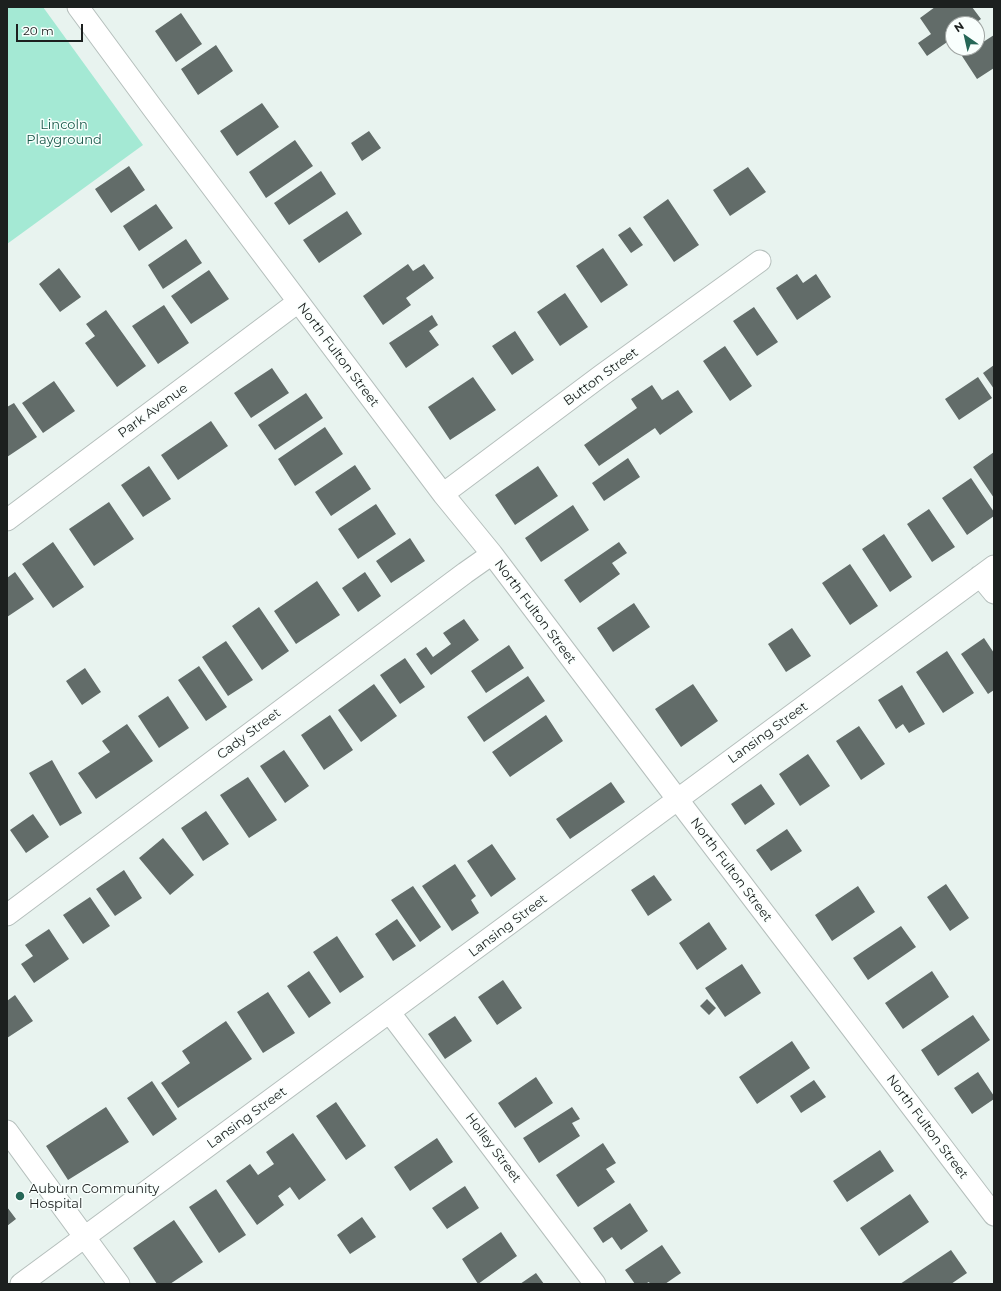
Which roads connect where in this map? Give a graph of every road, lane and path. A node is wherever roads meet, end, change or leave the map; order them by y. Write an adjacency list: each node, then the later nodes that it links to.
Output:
1 (78, 7): 3 (street, North Fulton Street)
2 (760, 261): 4 (street, Button Street)
3 (298, 302): 4 (street, North Fulton Street); 5 (street, Park Avenue)
4 (443, 494): 6 (street, North Fulton Street)
5 (7, 520)
6 (492, 554): 9 (street, North Fulton Street); 10 (street, Cady Street)
7 (987, 571): 8 (street); 9 (street, Lansing Street)
8 (994, 592)
9 (678, 800): 11 (street, Lansing Street); 13 (street, North Fulton Street)
10 (7, 916)
11 (390, 1013): 14 (street, Lansing Street); 17 (street, Holley Street)
12 (7, 1131): 14 (street)
13 (994, 1215)
14 (84, 1237): 15 (street, Lansing Street); 16 (street)
15 (21, 1284)
16 (119, 1284)
17 (595, 1284)

